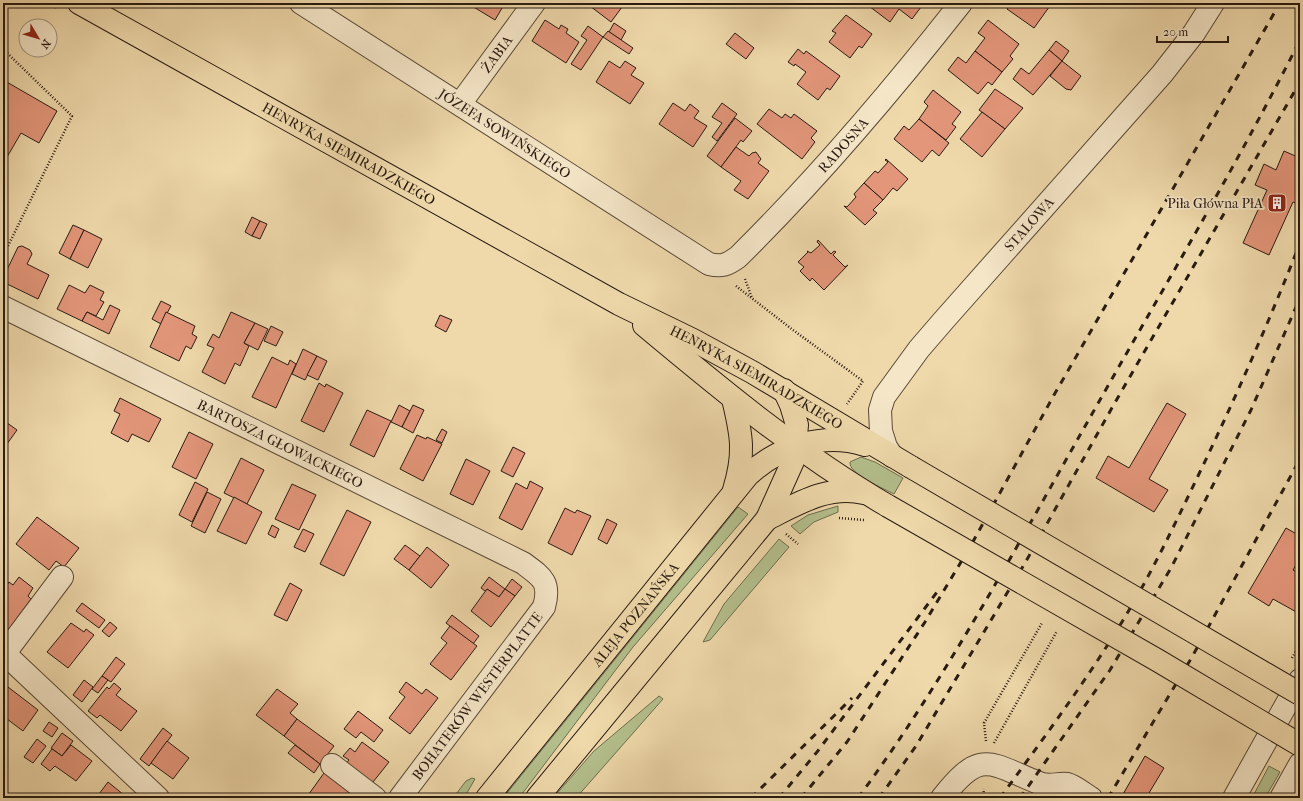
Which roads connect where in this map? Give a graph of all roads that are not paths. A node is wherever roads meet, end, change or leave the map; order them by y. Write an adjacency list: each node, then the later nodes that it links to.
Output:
1 (79, 3): 8 (main road, HENRYKA SIEMIRADZKIEGO)
2 (301, 3): 6 (street, JÓZEFA SOWIŃSKIEGO)
3 (534, 3): 6 (street, ŻABIA)
4 (961, 3): 7 (street, RADOSNA)
5 (1213, 3): 13 (street, STALOWA)
6 (460, 104): 7 (street, JÓZEFA SOWIŃSKIEGO)
7 (709, 264)
8 (619, 304): 10 (main road, HENRYKA SIEMIRADZKIEGO); 11 (main road, HENRYKA SIEMIRADZKIEGO)
9 (3, 307): 18 (street, BARTOSZA GŁOWACKIEGO)
10 (784, 390): 12 (main road); 13 (main road, HENRYKA SIEMIRADZKIEGO)
11 (733, 400): 12 (main road, HENRYKA SIEMIRADZKIEGO); 14 (main road)
12 (795, 447): 13 (main road, ALEJA POZNAŃSKA); 14 (main road, ALEJA POZNAŃSKA); 15 (main road, HENRYKA SIEMIRADZKIEGO); 16 (main road)
13 (892, 456): 21 (main road, bridge)
14 (733, 492): 28 (main road, ALEJA POZNAŃSKA)
15 (867, 494): 16 (main road); 22 (main road, HENRYKA SIEMIRADZKIEGO, bridge)
16 (768, 519): 29 (main road)
17 (62, 577): 19 (street)
18 (548, 591): 27 (street, BOHATERÓW WESTERPLATTE)
19 (4, 653): 25 (street)
20 (1300, 680): 32 (street)
21 (1300, 694)
22 (1300, 745)
23 (1300, 764): 33 (street)
24 (332, 765): 26 (street)
25 (158, 798)
26 (375, 798)
27 (400, 798)
28 (487, 798)
29 (537, 798)
30 (942, 798): 31 (street)
31 (1091, 798)
32 (1234, 798)
33 (1281, 798)

